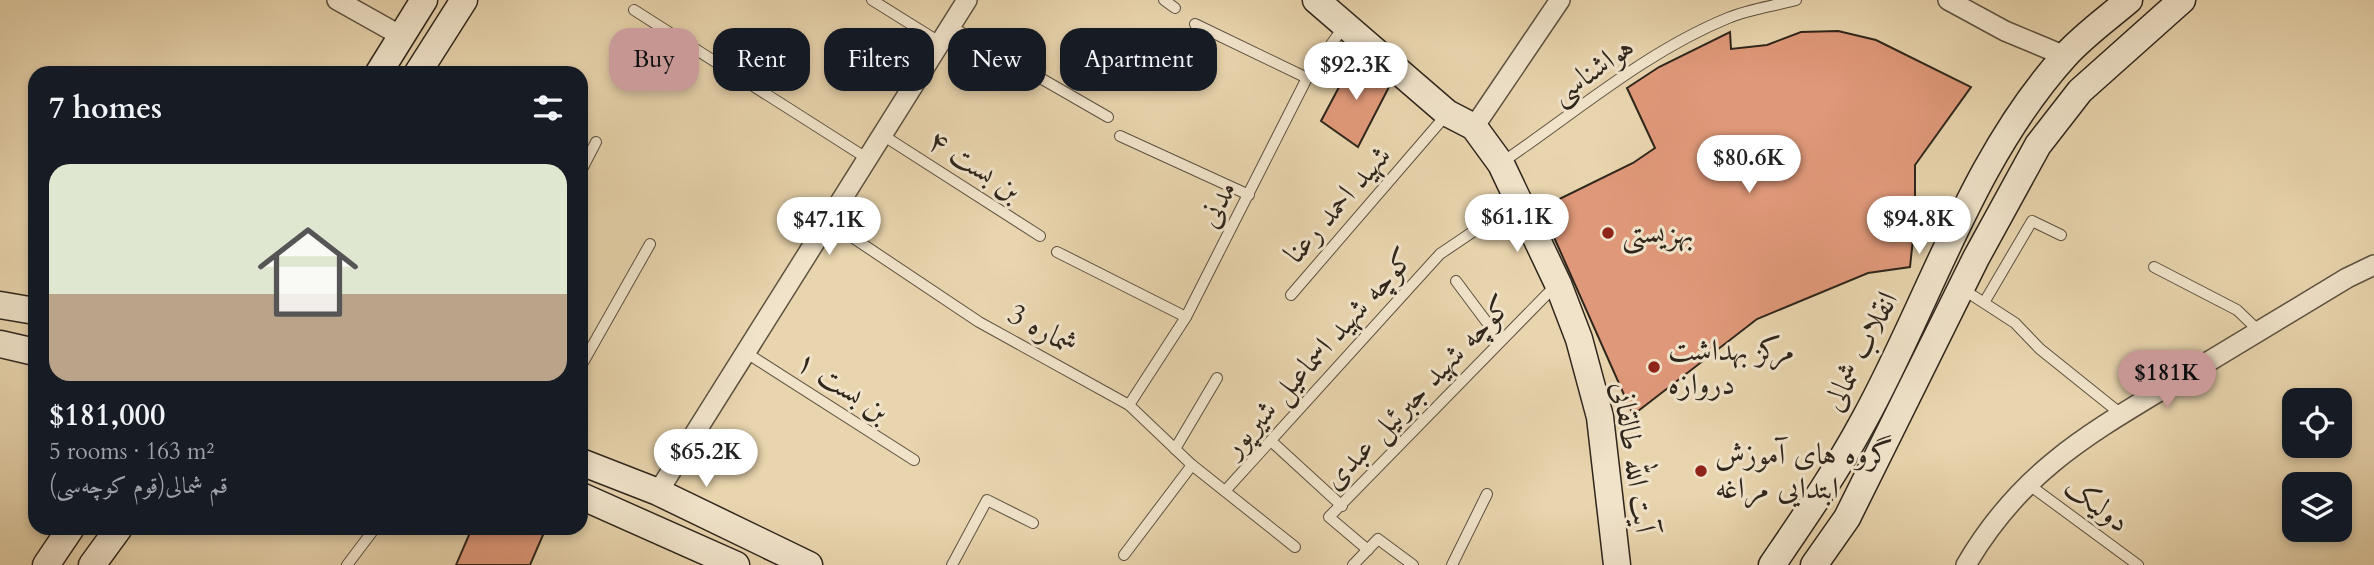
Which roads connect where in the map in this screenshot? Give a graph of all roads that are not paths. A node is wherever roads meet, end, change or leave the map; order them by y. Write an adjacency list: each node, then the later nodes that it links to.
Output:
1 (337, 0): 18 (street)
2 (424, 0): 18 (street)
3 (464, 0): 21 (street)
4 (872, 0): 17 (lane)
5 (967, 0): 17 (street)
6 (1164, 0): 13 (lane)
7 (1316, 0): 16 (street, آیت الله طالقانی)
8 (1560, 0): 25 (street)
9 (1796, 0): 31 (lane, هواشناسی)
10 (1948, 0): 19 (street)
11 (2129, 0): 19 (street, انقلاب شمالی)
12 (2182, 0): 43 (street, انقلاب شمالی)
13 (1175, 8)
14 (634, 10): 30 (lane)
15 (1195, 24): 22 (lane)
16 (1345, 24): 22 (lane, مدنی); 23 (street, آیت الله طالقانی)
17 (945, 35): 24 (lane); 26 (street)
18 (403, 37): 20 (street)
19 (2065, 56): 86 (street, انقلاب شمالی)
20 (383, 66)
21 (422, 66)
22 (1307, 78): 32 (lane, مدنی)
23 (1447, 113): 25 (street, آیت الله طالقانی); 44 (lane, شهید احمد رعنا)
24 (1108, 117)
25 (1474, 127): 31 (street, آیت الله طالقانی)
26 (884, 136): 30 (street); 36 (lane, بن بست ۴)
27 (1120, 136): 32 (lane)
28 (596, 142): 29 (lane)
29 (588, 157)
30 (868, 159): 34 (street)
31 (1501, 163): 33 (street, آیت الله طالقانی)
32 (1249, 195): 48 (lane, مدنی)
33 (1518, 202): 42 (street, آیت الله طالقانی); 58 (lane, کوچه شهید اسماعیل شیرپور)
34 (828, 221): 53 (street); 56 (lane, شماره 3)
35 (2061, 235): 45 (lane)
36 (1040, 236)
37 (650, 244): 54 (lane)
38 (1057, 252): 48 (lane)
39 (2374, 265): 49 (street)
40 (2154, 267): 49 (lane)
41 (1456, 281): 50 (lane)
42 (1558, 284): 50 (lane, کوچه شهید جبرئیل عبدی); 85 (street, آیت الله طالقانی)
43 (1961, 288): 45 (lane); 87 (street, انقلاب شمالی)
44 (1291, 295)
45 (1985, 302): 57 (lane)
46 (0, 305): 47 (street)
47 (28, 310)
48 (1186, 317): 56 (lane, مدنی)
49 (2259, 331): 57 (street)
50 (1500, 340): 68 (lane, کوچه شهید جبرئیل عبدی)
51 (0, 344): 52 (street)
52 (28, 350)
53 (745, 352): 60 (lane, بن بست ۱); 65 (street)
54 (588, 354)
55 (1217, 378): 59 (lane)
56 (1129, 405): 59 (lane, شماره 3)
57 (2121, 414): 63 (street)
58 (1270, 441): 64 (lane, کوچه شهید اسماعیل شیرپور); 68 (lane)
59 (1175, 449): 62 (lane, شماره 3)
60 (914, 460)
61 (588, 465): 65 (street)
62 (1192, 465): 64 (lane, شماره 3); 75 (lane)
63 (2027, 483): 88 (street); 89 (lane, دولیک)
64 (1225, 491): 73 (lane, شماره 3)
65 (658, 492): 80 (street)
66 (1487, 494): 84 (lane)
67 (588, 499): 79 (street)
68 (1342, 506): 74 (lane, کوچه شهید جبرئیل عبدی)
69 (1033, 523): 81 (lane)
70 (66, 535): 76 (street)
71 (114, 535): 77 (street)
72 (370, 535): 78 (lane)
73 (1295, 547)
74 (1368, 550): 82 (lane); 83 (lane)
75 (1124, 555)
76 (46, 565)
77 (92, 565)
78 (347, 565)
79 (736, 565)
80 (809, 565)
81 (952, 565)
82 (1353, 565)
83 (1413, 565)
84 (1452, 565)
85 (1618, 565)
86 (1772, 565)
87 (1814, 565)
88 (1966, 565)
89 (2138, 565)

